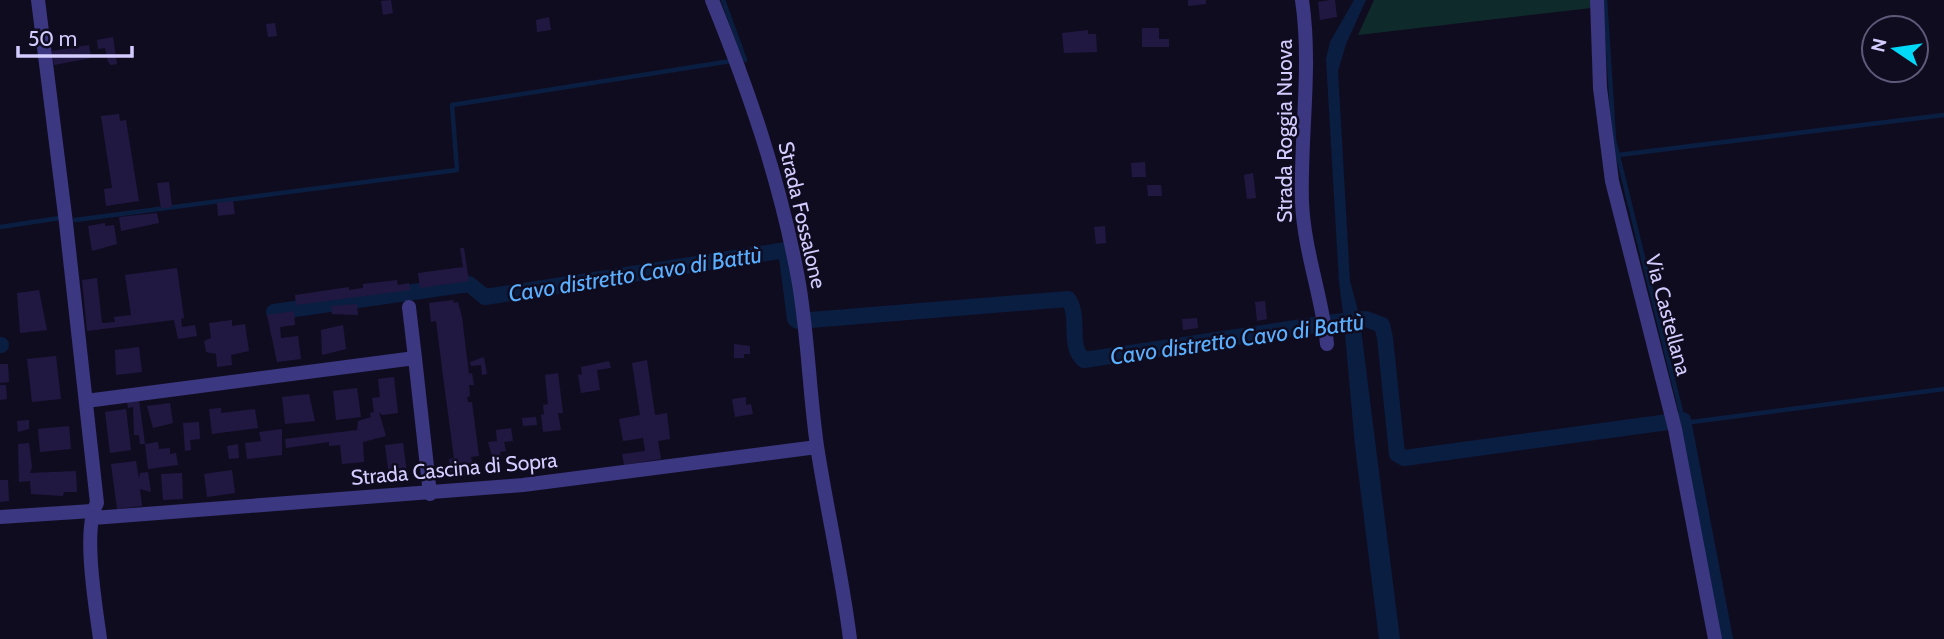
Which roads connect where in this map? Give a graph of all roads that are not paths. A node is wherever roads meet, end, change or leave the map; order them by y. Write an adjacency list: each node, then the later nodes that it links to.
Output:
1 (38, 0): 8 (street)
2 (712, 0): 9 (street, Strada Fossalone)
3 (1302, 0): 6 (street, Strada Roggia Nuova)
4 (1597, 0): 15 (street, Via Castellana)
5 (409, 307): 7 (street)
6 (1325, 330)
7 (415, 358): 8 (street); 10 (street)
8 (86, 401): 11 (street)
9 (817, 447): 10 (street, Strada Cascina di Sopra); 14 (street, Strada Fossalone)
10 (430, 494): 11 (street, Strada Cascina di Sopra)
11 (92, 514): 12 (street, Strada Cascina di Sopra); 13 (street)
12 (0, 517)
13 (100, 639)
14 (850, 639)
15 (1716, 639)

